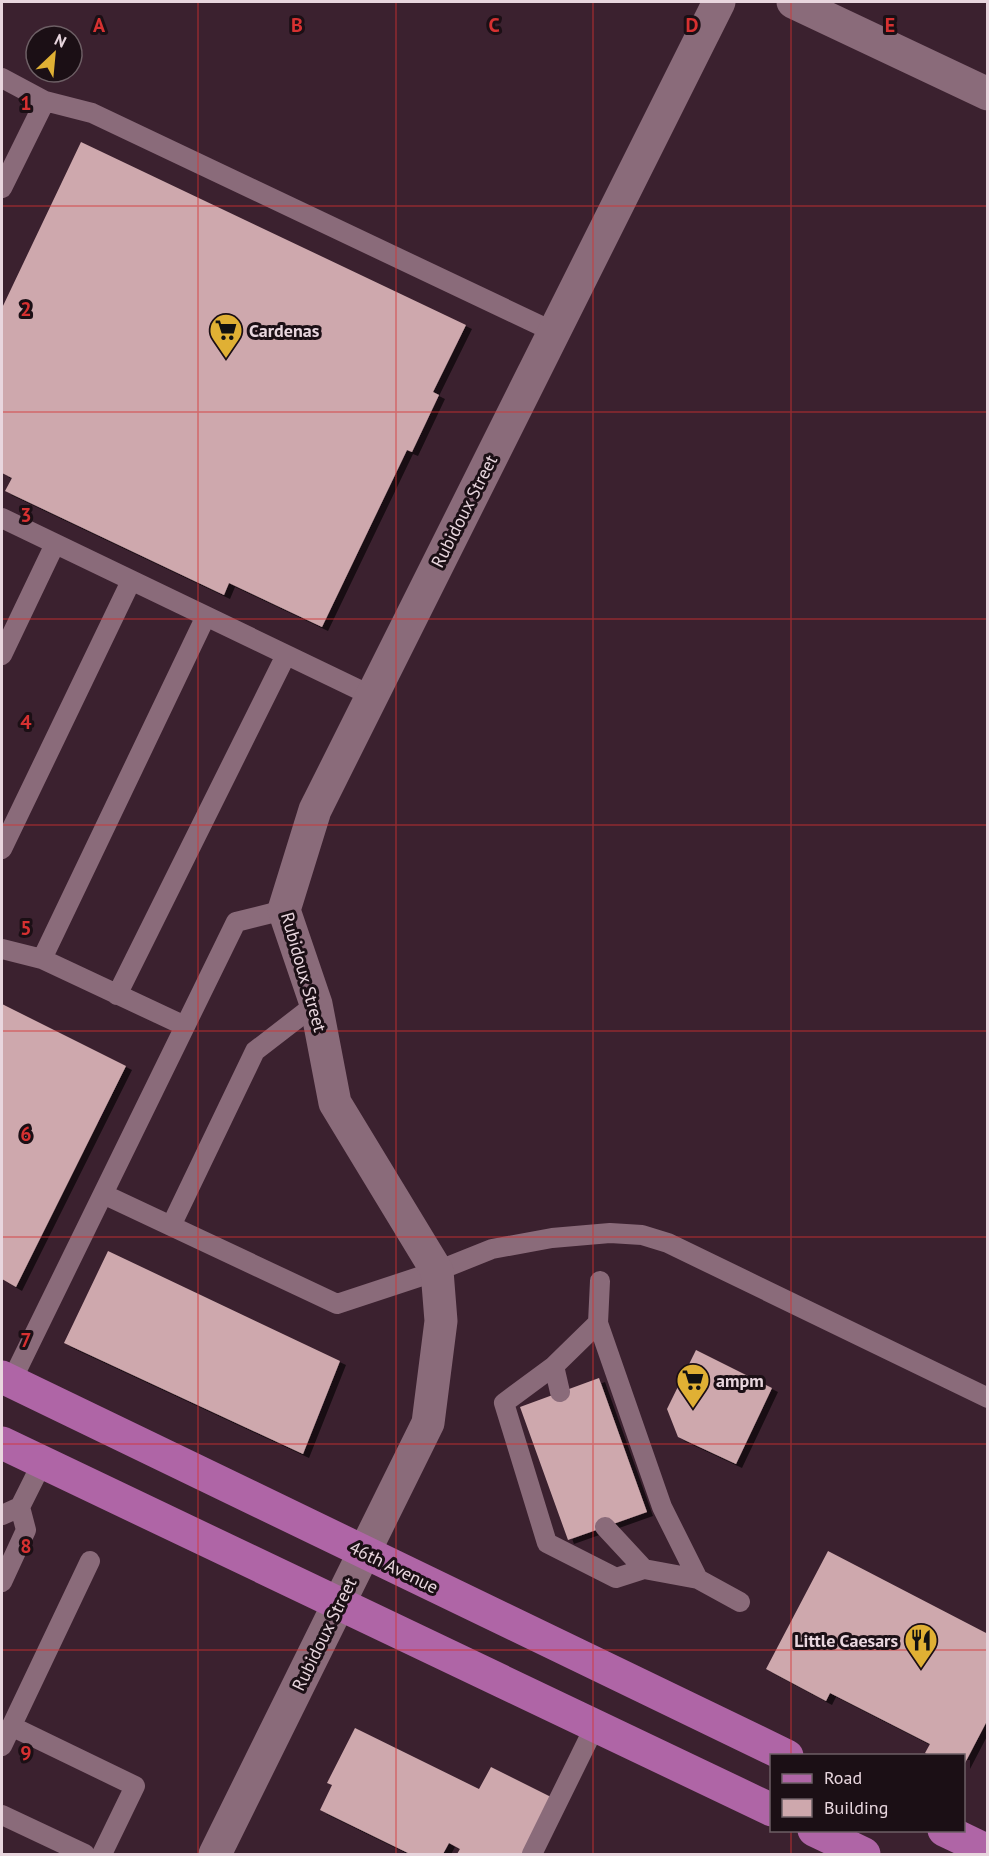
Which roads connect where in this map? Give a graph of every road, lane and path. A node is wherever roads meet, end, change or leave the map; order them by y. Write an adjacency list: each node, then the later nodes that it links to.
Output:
1 (719, 2): 7 (street, Rubidoux Street)
2 (793, 2): 4 (street)
3 (2, 78): 5 (lane)
4 (987, 94)
5 (45, 101): 6 (lane); 7 (lane)
6 (2, 188)
7 (554, 332): 14 (street, Rubidoux Street)
8 (2, 518): 9 (lane)
9 (55, 544): 10 (lane); 12 (lane)
10 (131, 580): 11 (lane); 15 (lane)
11 (206, 616): 13 (lane); 18 (lane)
12 (2, 655)
13 (286, 655): 14 (lane); 19 (lane)
14 (372, 696): 16 (street, Rubidoux Street)
15 (2, 849)
16 (284, 910): 20 (street, Rubidoux Street); 21 (lane)
17 (2, 949): 18 (lane)
18 (42, 959): 19 (lane)
19 (117, 995): 21 (lane)
20 (316, 1004): 23 (lane); 24 (street, Rubidoux Street)
21 (185, 1026): 22 (lane)
22 (103, 1194): 23 (lane); 28 (lane)
23 (171, 1226): 24 (lane)
24 (437, 1271): 30 (lane); 35 (street, Rubidoux Street)
25 (600, 1281): 26 (lane)
26 (597, 1323): 27 (lane); 38 (lane)
27 (554, 1366): 29 (lane); 37 (lane)
28 (6, 1380): 35 (main road, 46th Avenue)
29 (561, 1392)
30 (987, 1398)
31 (2, 1443): 32 (main road)
32 (42, 1463): 33 (lane); 41 (main road)
33 (11, 1511): 39 (lane)
34 (605, 1527): 37 (lane)
35 (365, 1553): 41 (street, Rubidoux Street); 45 (main road, 46th Avenue)
36 (90, 1561): 42 (lane)
37 (644, 1569): 38 (lane)
38 (698, 1579): 40 (lane)
39 (2, 1582)
40 (740, 1602)
41 (338, 1605): 43 (main road); 53 (street, Rubidoux Street)
42 (11, 1726): 44 (lane); 52 (lane)
43 (595, 1726): 46 (main road); 54 (lane)
44 (2, 1746)
45 (785, 1754)
46 (770, 1810)
47 (2, 1815): 51 (lane)
48 (818, 1832): 55 (main road)
49 (948, 1832): 50 (main road)
50 (987, 1851)
51 (85, 1854)
52 (102, 1854)
53 (215, 1854)
54 (532, 1854)
55 (864, 1854)

